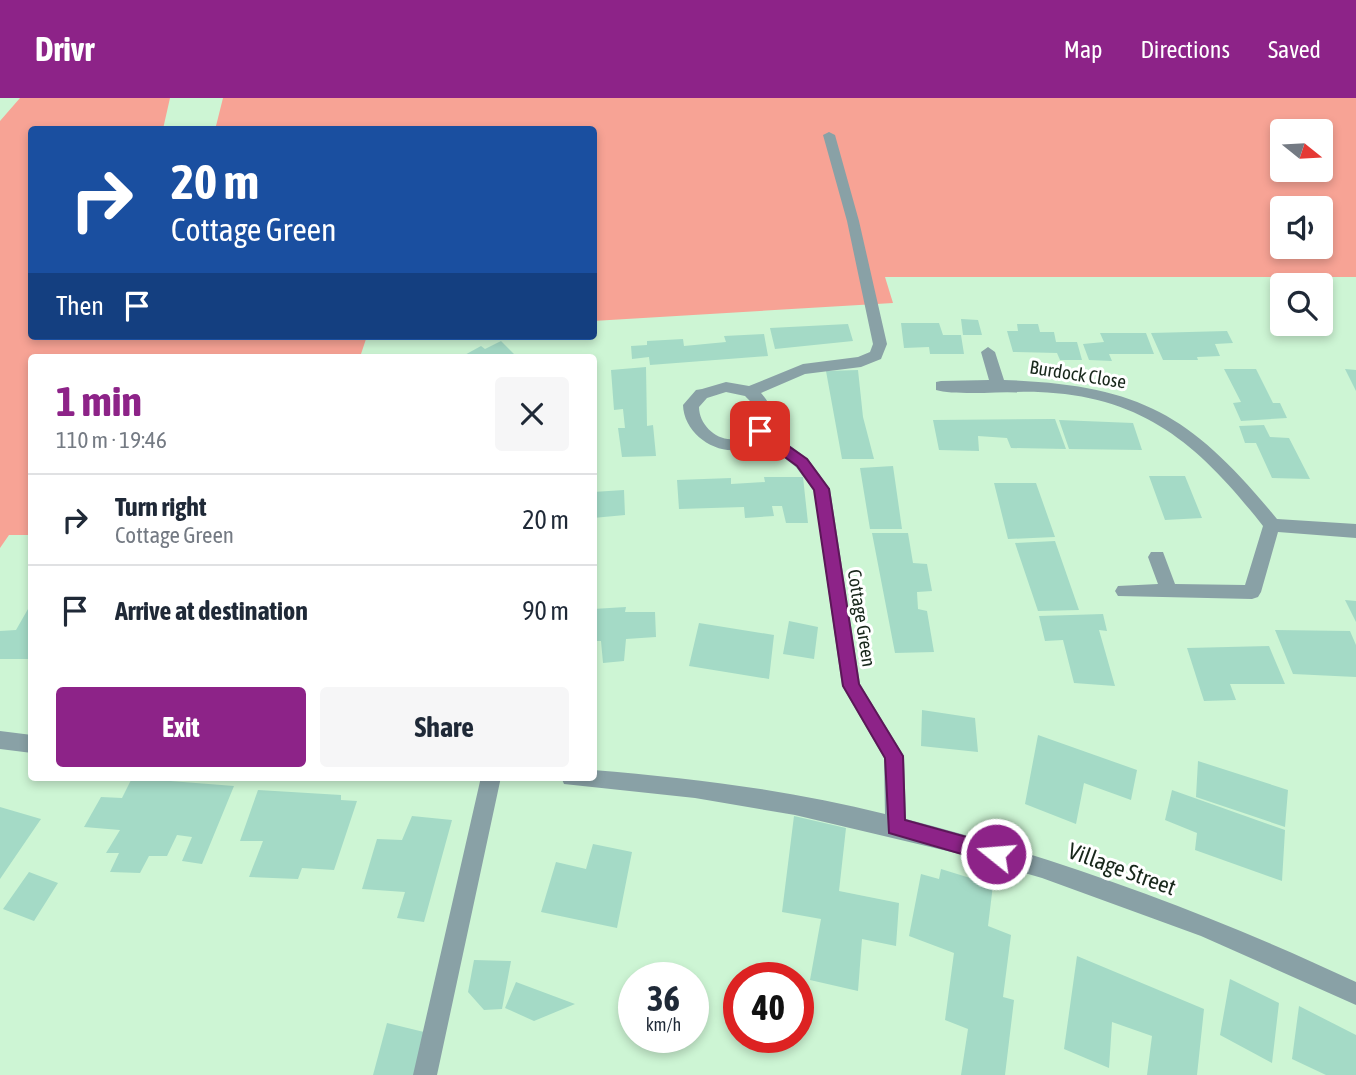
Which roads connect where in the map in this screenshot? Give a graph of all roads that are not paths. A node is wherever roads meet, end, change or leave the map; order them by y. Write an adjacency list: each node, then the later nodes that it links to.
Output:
1 (829, 135): 5 (street)
2 (988, 352): 3 (street)
3 (998, 385): 4 (street, Burdock Close); 7 (street, Burdock Close)
4 (941, 386)
5 (750, 392): 6 (street); 6 (street)
6 (760, 431): 16 (street, Cottage Green)
7 (1272, 524): 8 (street); 11 (street)
8 (1356, 531)
9 (1157, 556): 11 (street)
10 (1124, 591): 11 (street)
11 (1169, 591)
12 (0, 740): 13 (street)
13 (28, 744)
14 (597, 780): 16 (street, Village Street)
15 (490, 781): 18 (street)
16 (896, 827): 17 (street, Village Street)
17 (1356, 995)
18 (425, 1075)

